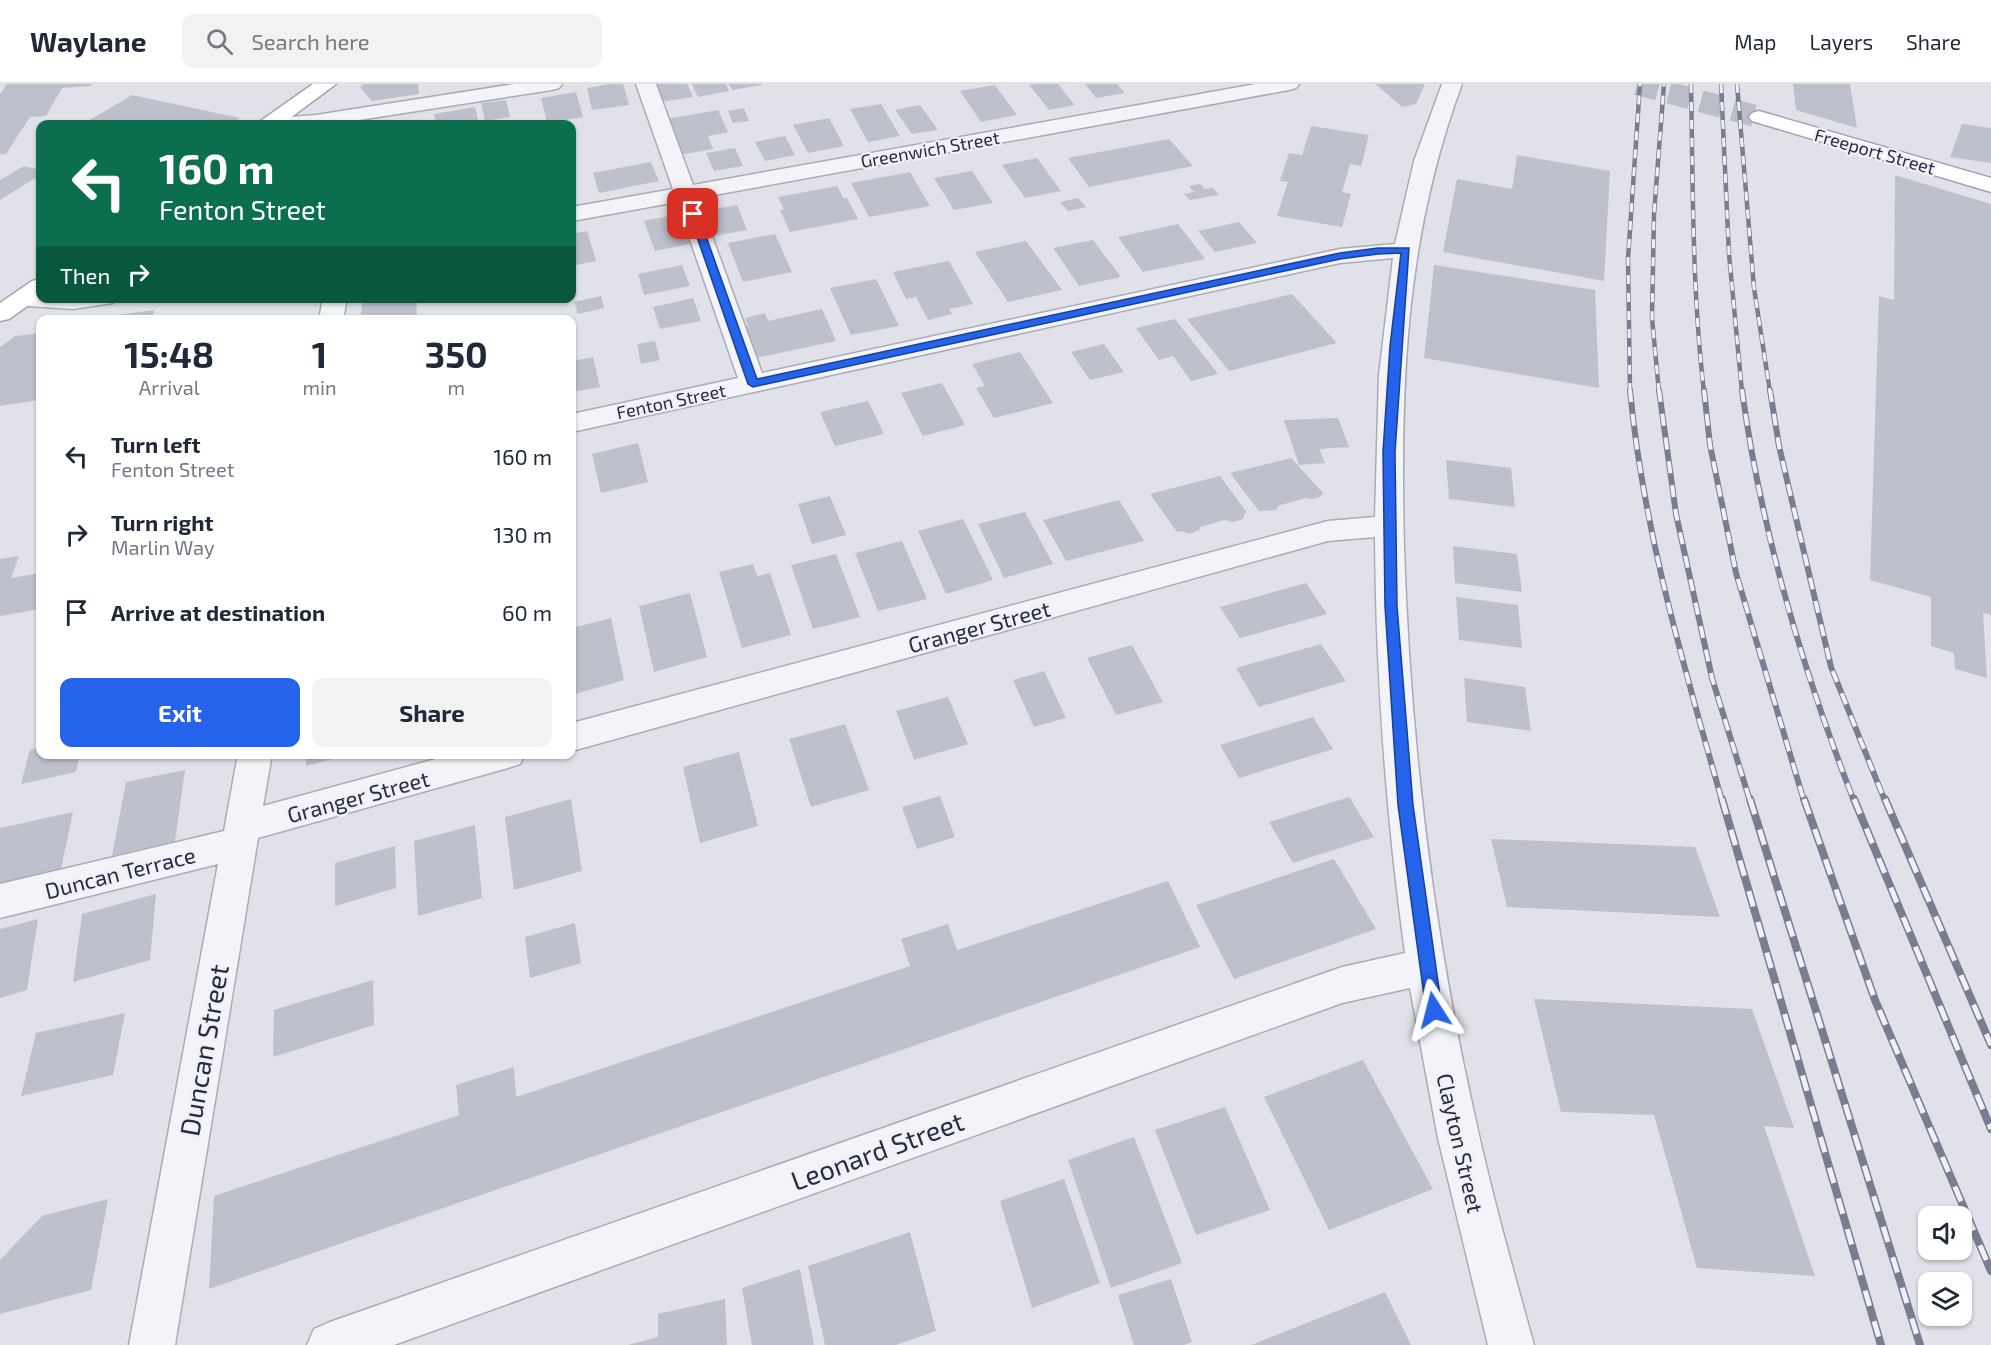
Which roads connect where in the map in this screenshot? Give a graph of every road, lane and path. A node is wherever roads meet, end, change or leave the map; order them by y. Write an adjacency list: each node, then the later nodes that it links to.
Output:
1 (326, 84): 7 (main road)
2 (552, 84): 8 (street)
3 (646, 84): 10 (street)
4 (1289, 84): 10 (street, Greenwich Street)
5 (1452, 84): 12 (street, Clayton Street)
6 (1759, 117): 9 (main road, Freeport Street)
7 (276, 120)
8 (322, 120)
9 (1991, 185)
10 (686, 193): 11 (street, Greenwich Street); 17 (street)
11 (576, 213)
12 (1406, 250): 17 (street, Fenton Street); 19 (street, Clayton Street)
13 (36, 289): 14 (main road)
14 (21, 300): 15 (street); 16 (main road)
15 (36, 301)
16 (0, 314)
17 (753, 384): 18 (street, Fenton Street)
18 (576, 422)
19 (1389, 526): 20 (street, Granger Street); 25 (street, Clayton Street)
20 (576, 736)
21 (254, 759): 23 (street, Duncan Street)
22 (492, 759): 23 (street, Granger Street)
23 (241, 835): 24 (street, Duncan Terrace); 27 (street, Duncan Street)
24 (0, 901)
25 (1427, 966): 26 (street, Leonard Street); 28 (street, Clayton Street)
26 (356, 1340)
27 (152, 1345)
28 (1511, 1345)

